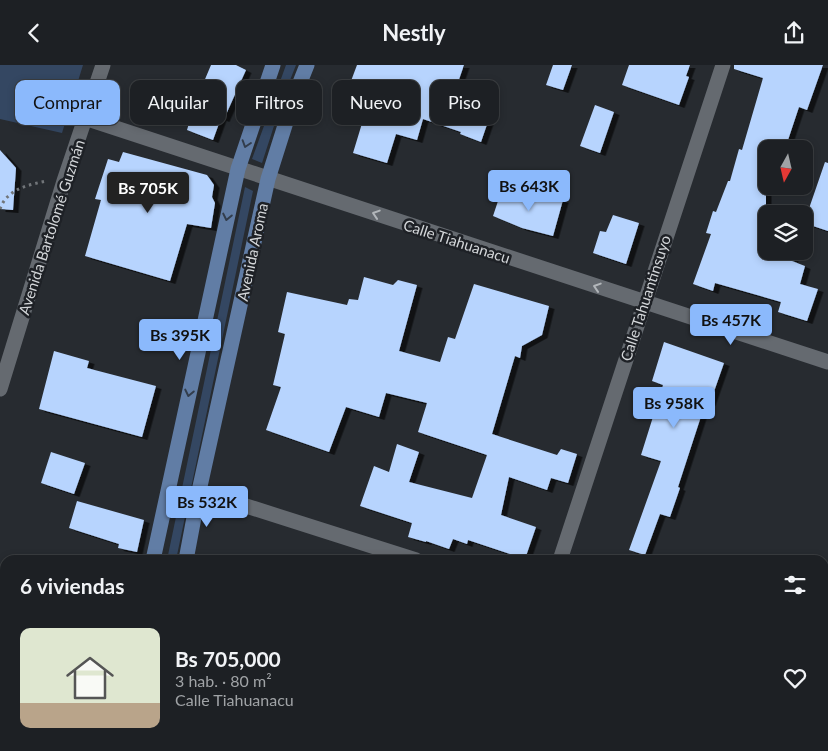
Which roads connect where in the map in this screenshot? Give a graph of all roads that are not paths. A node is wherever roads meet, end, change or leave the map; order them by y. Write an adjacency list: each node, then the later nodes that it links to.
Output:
1 (102, 65): 5 (street, Avenida Bartolomé Guzmán)
2 (273, 65): 8 (main road, one-way to 8)
3 (307, 65): 9 (main road, Avenida Aroma)
4 (723, 65): 10 (street, Calle Tahuantinsuyo)
5 (97, 80)
6 (84, 125): 12 (street, Avenida Bartolomé Guzmán)
7 (107, 125): 8 (street, Calle Tiahuanacu)
8 (238, 169): 9 (street, Calle Tiahuanacu); 14 (main road, one-way to 14)
9 (268, 179): 10 (street, Calle Tiahuanacu, one-way to 9); 13 (main road, Avenida Aroma)
10 (644, 302): 11 (street, Calle Tiahuanacu); 17 (street, Calle Tahuantinsuyo)
11 (828, 362)
12 (0, 389)
13 (199, 491): 15 (main road, Avenida Aroma); 16 (street)
14 (154, 555)
15 (187, 555)
16 (400, 555)
17 (562, 555)

